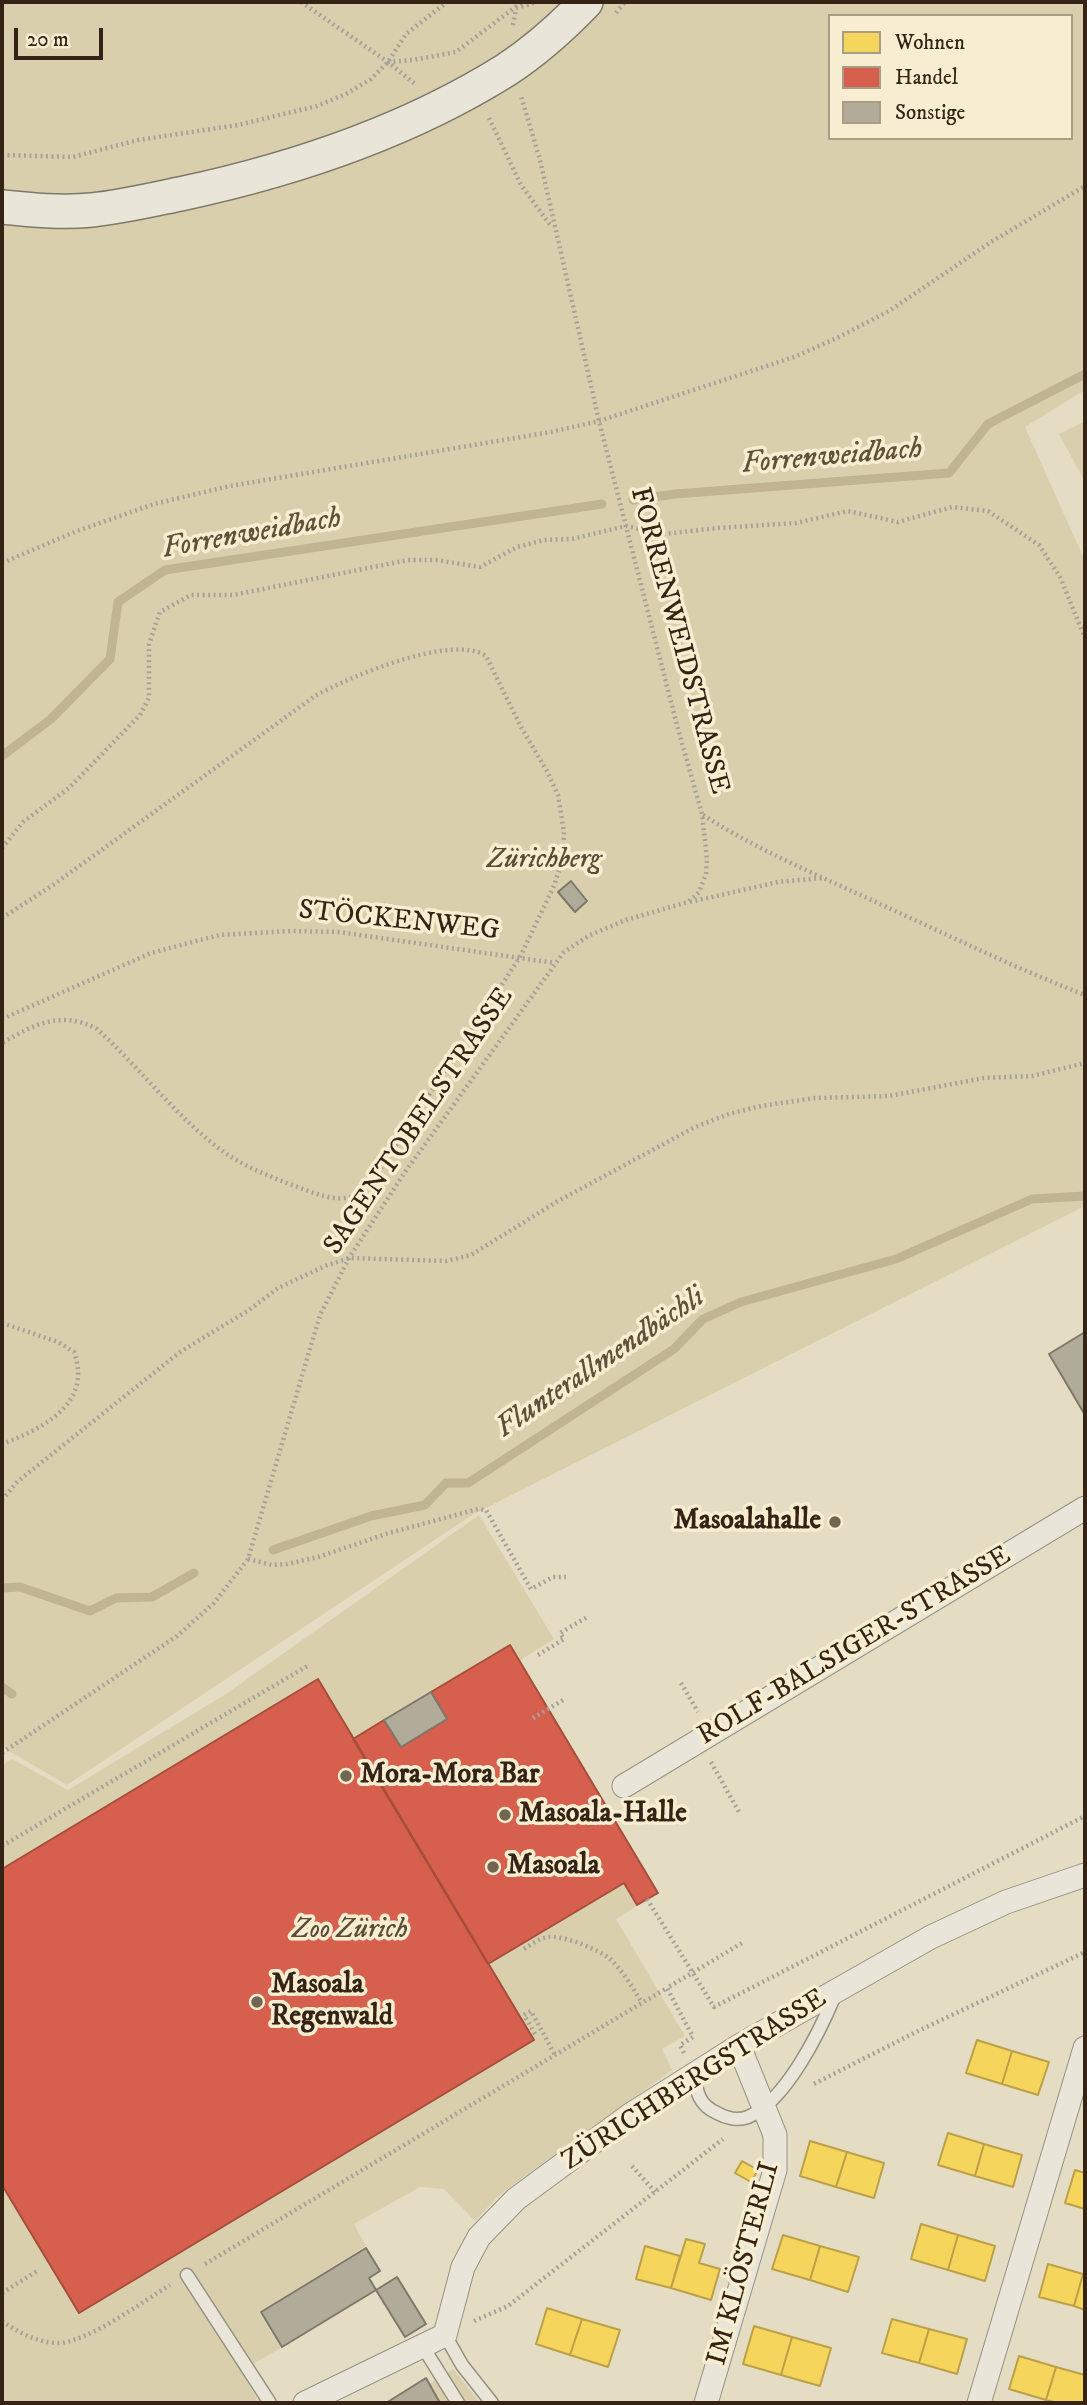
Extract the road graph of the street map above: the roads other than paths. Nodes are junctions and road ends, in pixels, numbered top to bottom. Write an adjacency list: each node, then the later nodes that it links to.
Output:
1 (586, 2): 2 (main road)
2 (2, 206)
3 (1085, 1508): 4 (street, ROLF-BALSIGER-STRASSE)
4 (624, 1786)
5 (1085, 1875): 6 (street, ZÜRICHBERGSTRASSE)
6 (837, 1990): 7 (street, ZÜRICHBERGSTRASSE); 10 (lane)
7 (739, 2046): 9 (street, ZÜRICHBERGSTRASSE); 10 (street, IM KLÖSTERLI)
8 (1085, 2048): 19 (street)
9 (695, 2074): 10 (lane); 12 (street, ZÜRICHBERGSTRASSE)
10 (765, 2106): 18 (street, IM KLÖSTERLI)
11 (187, 2275): 14 (lane)
12 (445, 2335): 13 (street); 17 (lane)
13 (423, 2347): 15 (street); 16 (lane)
14 (270, 2403)
15 (305, 2403)
16 (457, 2403)
17 (492, 2403)
18 (706, 2403)
19 (979, 2403)

